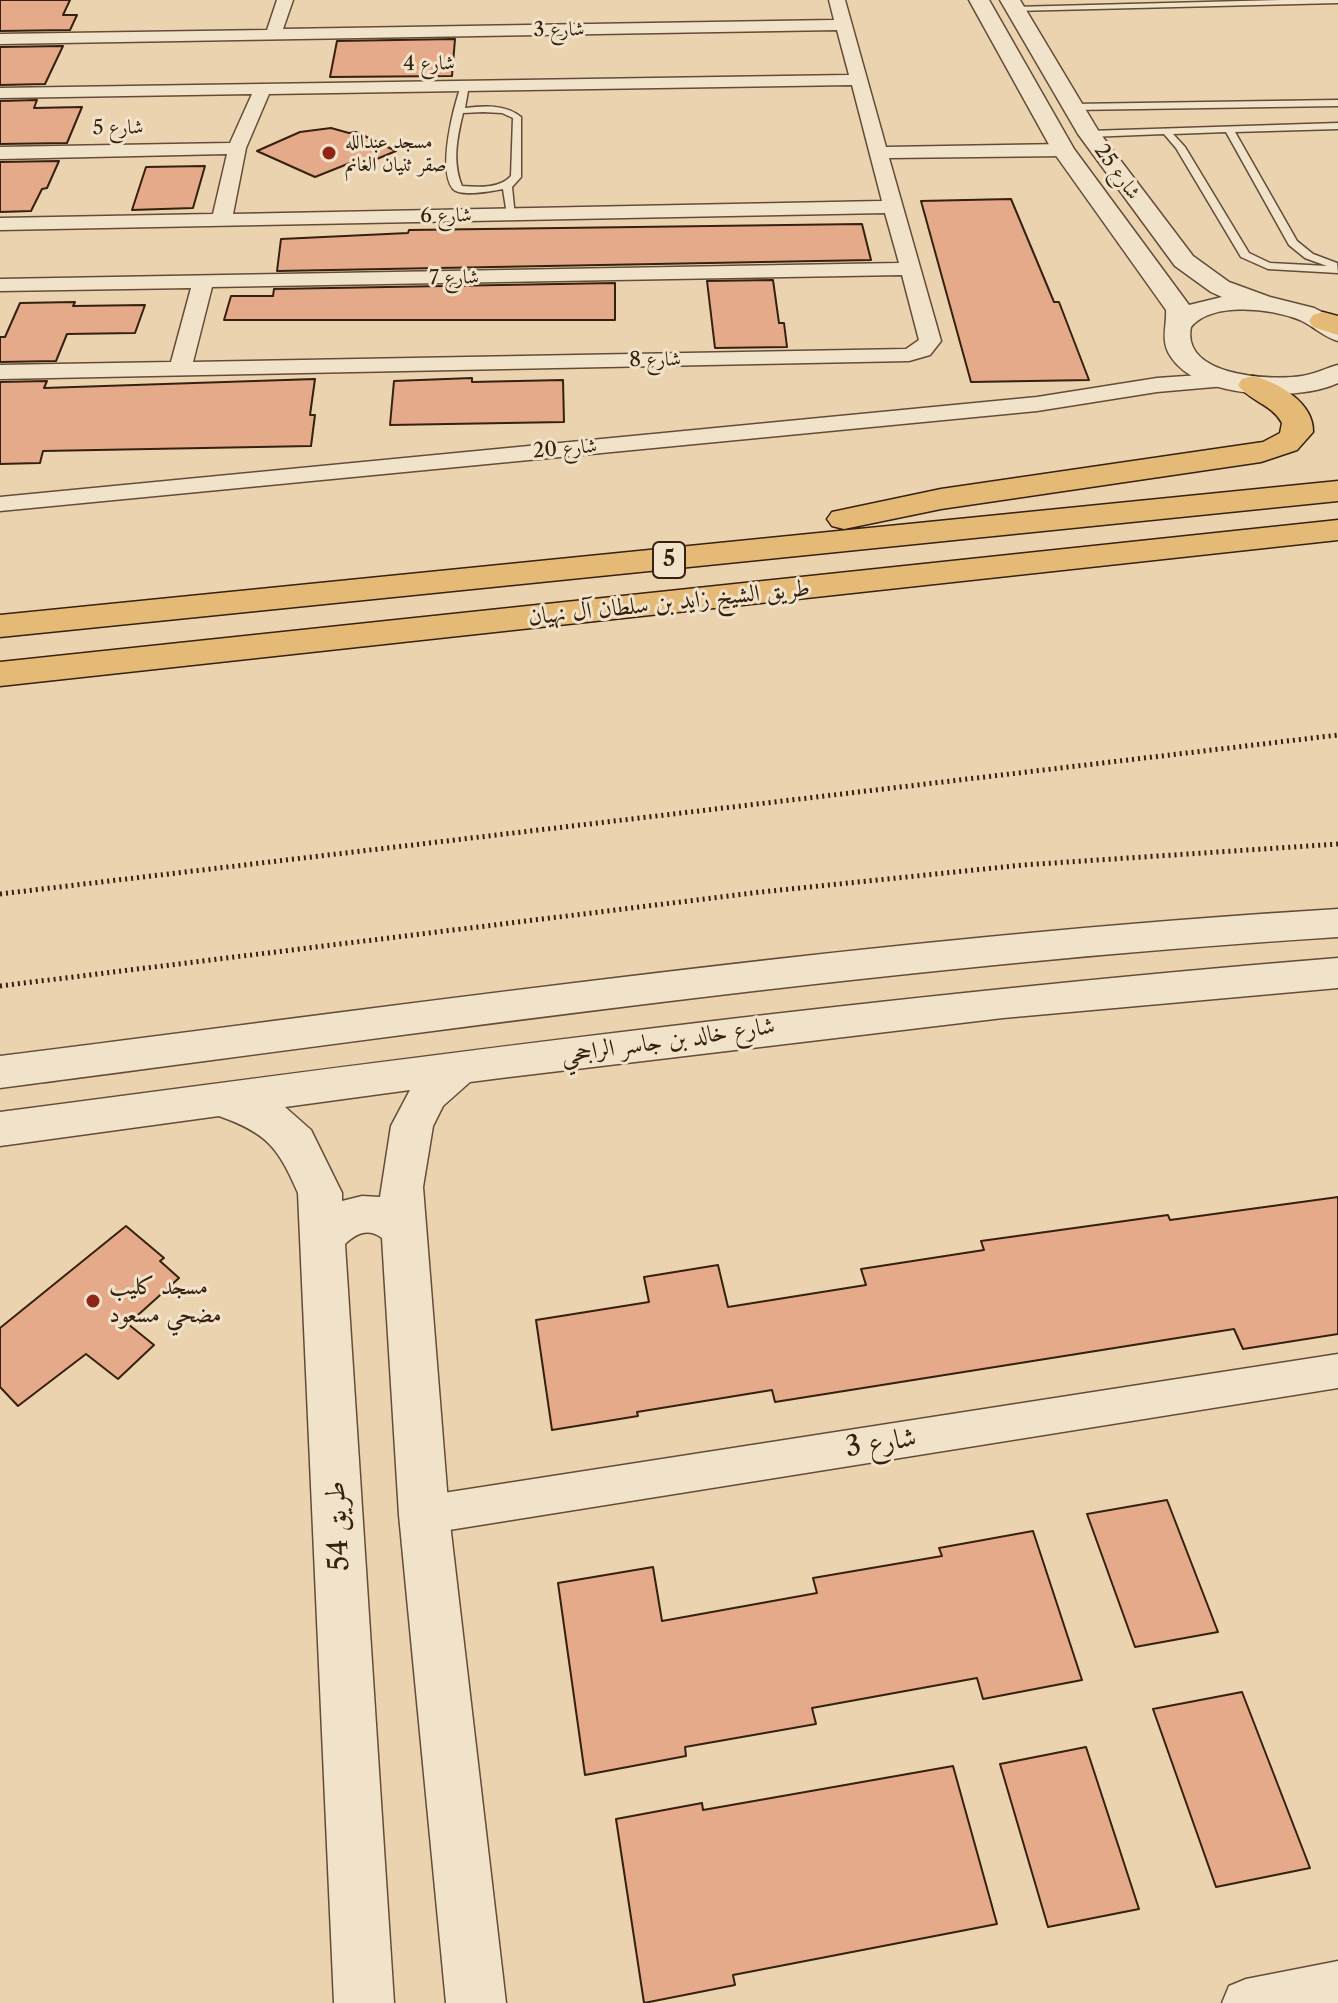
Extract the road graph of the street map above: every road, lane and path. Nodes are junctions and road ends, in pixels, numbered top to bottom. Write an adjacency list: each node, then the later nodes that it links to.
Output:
1 (285, 0): 9 (street)
2 (837, 0): 8 (street, شارع 8)
3 (979, 0): 24 (street, شارع 25)
4 (1053, 0): 7 (lane)
5 (1338, 1): 7 (lane)
6 (1012, 4): 7 (lane); 16 (street, شارع 25)
7 (1062, 7)
8 (843, 25): 9 (street, شارع 3); 11 (street, شارع 8)
9 (274, 33): 10 (street, شارع 3)
10 (0, 39)
11 (859, 80): 12 (street, شارع 4); 25 (street, شارع 8)
12 (465, 85): 13 (street, شارع 4); 18 (lane)
13 (263, 89): 14 (street, شارع 4); 26 (street)
14 (0, 93)
15 (1338, 103): 17 (lane)
16 (1073, 107): 17 (lane); 19 (street, شارع 25)
17 (1106, 107): 19 (lane)
18 (461, 111): 28 (lane); 28 (lane)
19 (1096, 124): 23 (lane); 23 (lane); 37 (street, شارع 25)
20 (1338, 126): 21 (lane)
21 (1228, 128): 22 (lane); 33 (lane)
22 (1165, 130): 23 (lane); 33 (lane)
23 (1117, 131)
24 (1058, 143): 25 (street); 39 (street, شارع 25)
25 (878, 145): 29 (street, شارع 8)
26 (237, 148): 27 (street, شارع 5); 31 (street)
27 (0, 153)
28 (507, 186): 30 (lane)
29 (893, 207): 30 (street, شارع 6); 34 (street, شارع 8)
30 (512, 215): 31 (street, شارع 6)
31 (222, 219): 32 (street, شارع 6)
32 (0, 224)
33 (1338, 268)
34 (908, 269): 35 (street, شارع 7); 40 (street, شارع 8)
35 (203, 282): 36 (street, شارع 7); 40 (street)
36 (0, 285)
37 (1264, 304): 38 (street); 39 (street)
38 (1333, 327)
39 (1179, 334): 43 (street); 44 (street, شارع 20)
40 (180, 368): 41 (street, شارع 8)
41 (0, 372)
42 (1338, 373): 43 (street)
43 (1241, 382): 44 (street, شارع 20); 51 (highway)
44 (1129, 389): 47 (street, شارع 20)
45 (1338, 473): 48 (highway)
46 (1338, 491): 48 (highway, طريق الشيخ زايد بن سلطان آل نهيان / 5)
47 (0, 504)
48 (1106, 516): 51 (highway, طريق الشيخ زايد بن سلطان آل نهيان / 5)
49 (1338, 530): 52 (highway, طريق الشيخ زايد بن سلطان آل نهيان / 5)
50 (1338, 546): 52 (highway)
51 (739, 553): 53 (highway, طريق الشيخ زايد بن سلطان آل نهيان / 5)
52 (1129, 554): 54 (highway, طريق الشيخ زايد بن سلطان آل نهيان / 5)
53 (0, 626)
54 (0, 674)
55 (1338, 735): 57 (path)
56 (1338, 844): 61 (path)
57 (0, 894)
58 (1144, 935): 59 (street); 62 (street); 64 (street)
59 (1337, 935)
60 (1338, 973): 62 (street, شارع خالد بن جاسر الراجحي)
61 (0, 986)
62 (1130, 988): 63 (street, شارع خالد بن جاسر الراجحي)
63 (457, 1069): 65 (street, شارع خالد بن جاسر الراجحي); 67 (street)
64 (0, 1072)
65 (222, 1099): 66 (street, شارع خالد بن جاسر الراجحي); 68 (street, طريق 54)
66 (0, 1129)
67 (404, 1230): 68 (street); 70 (street)
68 (323, 1237): 72 (street, طريق 54)
69 (1338, 1371): 70 (street, شارع 3)
70 (424, 1515): 73 (street)
71 (1338, 1985): 74 (street)
72 (364, 2003)
73 (476, 2003)
74 (1246, 2003)

